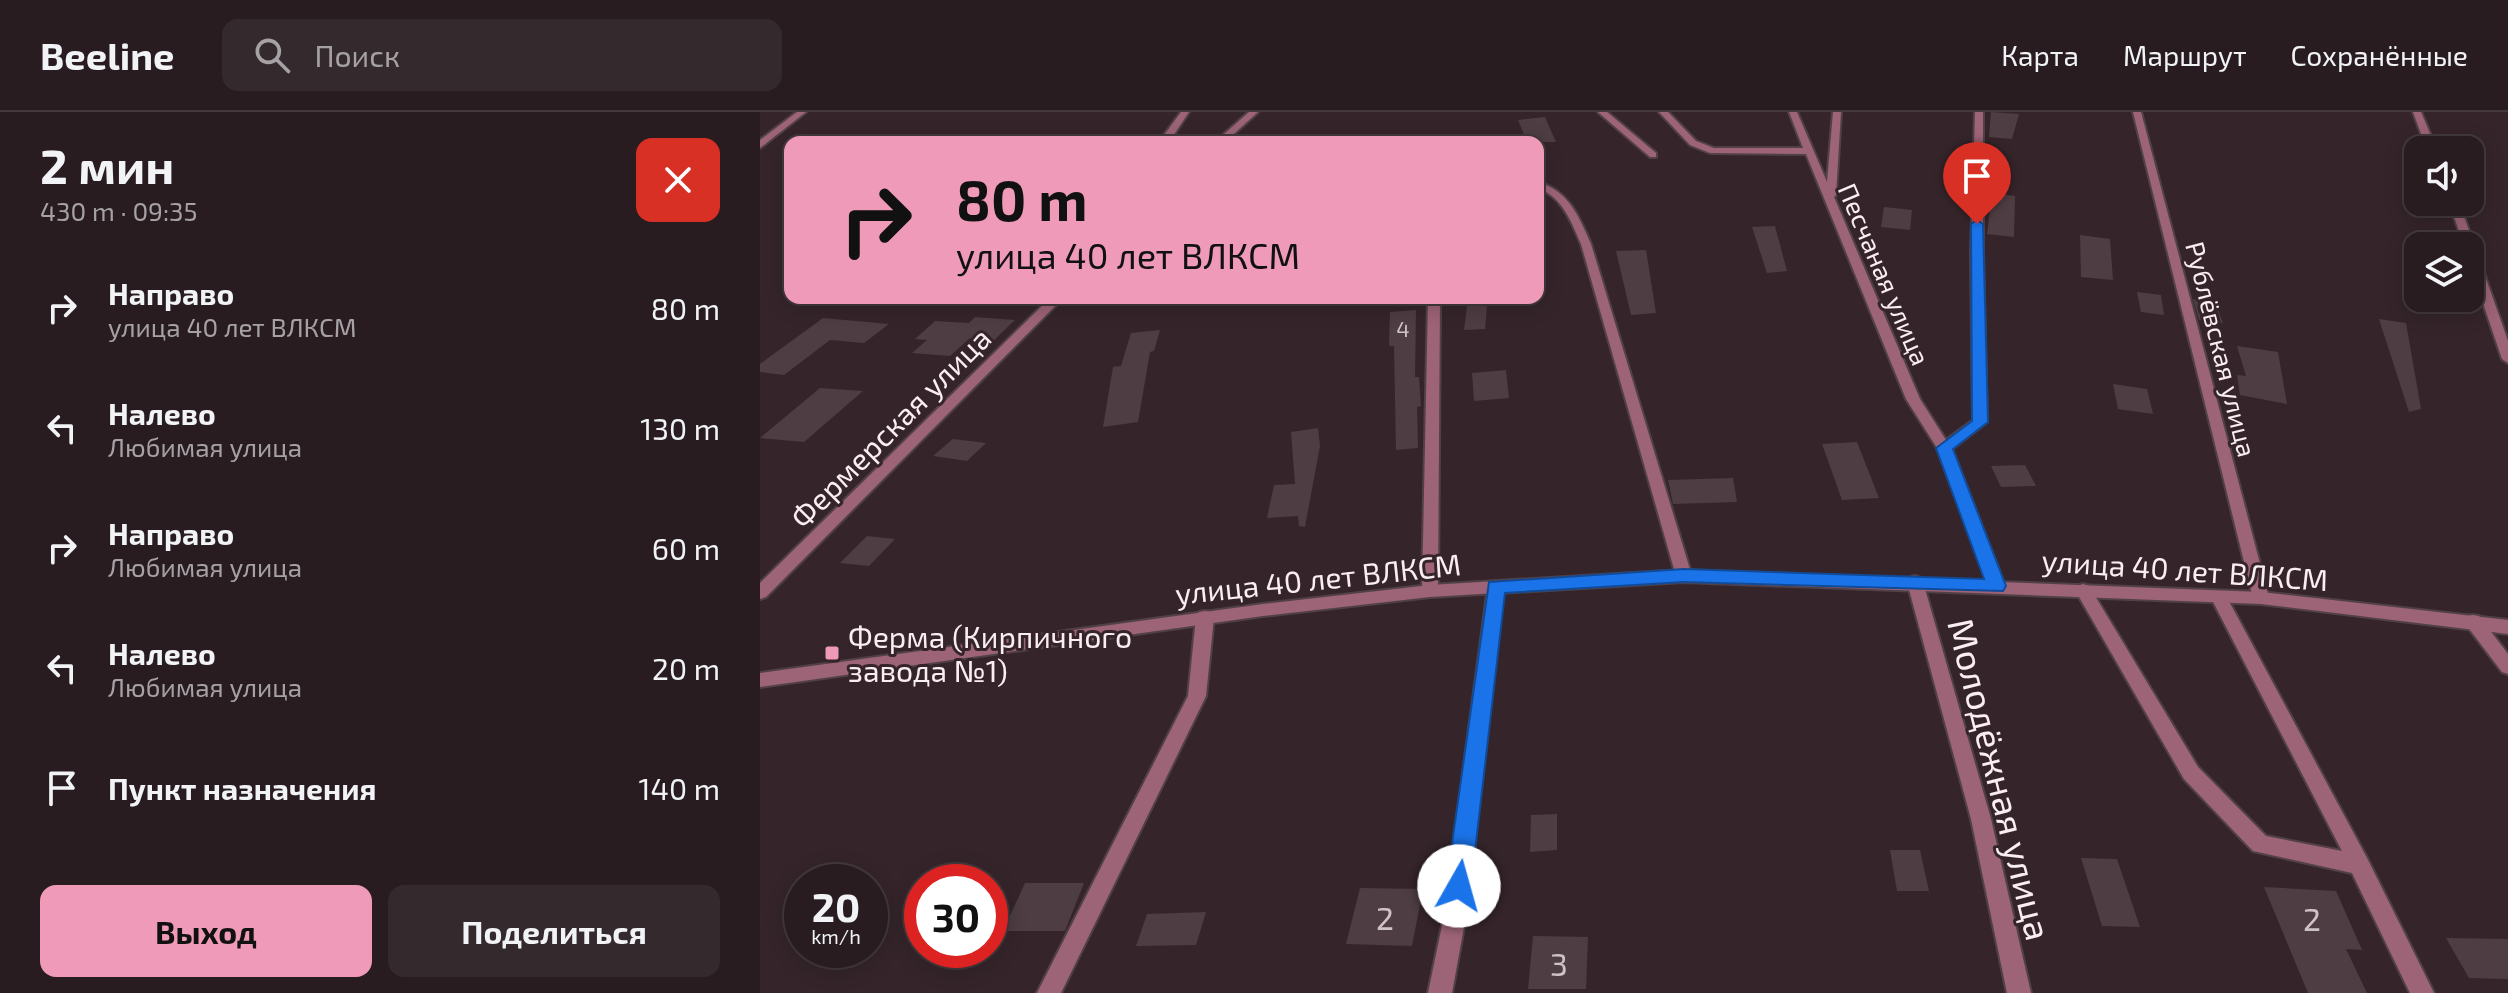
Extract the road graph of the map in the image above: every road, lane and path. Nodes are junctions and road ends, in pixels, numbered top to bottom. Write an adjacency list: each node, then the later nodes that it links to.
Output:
1 (802, 112): 14 (street)
2 (1185, 112): 11 (street)
3 (1254, 112): 12 (street)
4 (1602, 112): 16 (street)
5 (1663, 112): 15 (street)
6 (1793, 112): 15 (street, Песчаная улица)
7 (1837, 112): 20 (street)
8 (1979, 112): 25 (street)
9 (2137, 112): 34 (street, Рублёвская улица)
10 (2417, 112): 13 (street)
11 (1168, 136)
12 (1227, 136)
13 (2426, 136)
14 (760, 145)
15 (1810, 151): 20 (street, Песчаная улица)
16 (1653, 155)
17 (1544, 187): 18 (street)
18 (1557, 192): 19 (street); 26 (street)
19 (1544, 195)
20 (1831, 201): 25 (street, Песчаная улица)
21 (2484, 288): 24 (street)
22 (1051, 304): 32 (street, Фермерская улица)
23 (1434, 304): 31 (street)
24 (2508, 359)
25 (1944, 448): 28 (street, Песчаная улица)
26 (1684, 576): 27 (street, улица 40 лет ВЛКСМ); 29 (street, улица 40 лет ВЛКСМ)
27 (1915, 582): 28 (street, улица 40 лет ВЛКСМ); 43 (street, Молодёжная улица)
28 (1997, 586): 30 (street, улица 40 лет ВЛКСМ)
29 (1496, 587): 31 (street, улица 40 лет ВЛКСМ); 42 (street)
30 (2083, 590): 33 (street, улица 40 лет ВЛКСМ); 40 (street)
31 (1430, 591): 35 (street, улица 40 лет ВЛКСМ)
32 (760, 593)
33 (2218, 596): 34 (street, улица 40 лет ВЛКСМ); 40 (street)
34 (2261, 598): 36 (street, улица 40 лет ВЛКСМ)
35 (1205, 617): 39 (street, улица 40 лет ВЛКСМ); 41 (street)
36 (2473, 621): 37 (street, улица 40 лет ВЛКСМ); 38 (street)
37 (2508, 627)
38 (2508, 667)
39 (760, 680)
40 (2360, 865): 44 (street)
41 (1049, 993)
42 (1440, 993)
43 (2019, 993)
44 (2422, 993)

